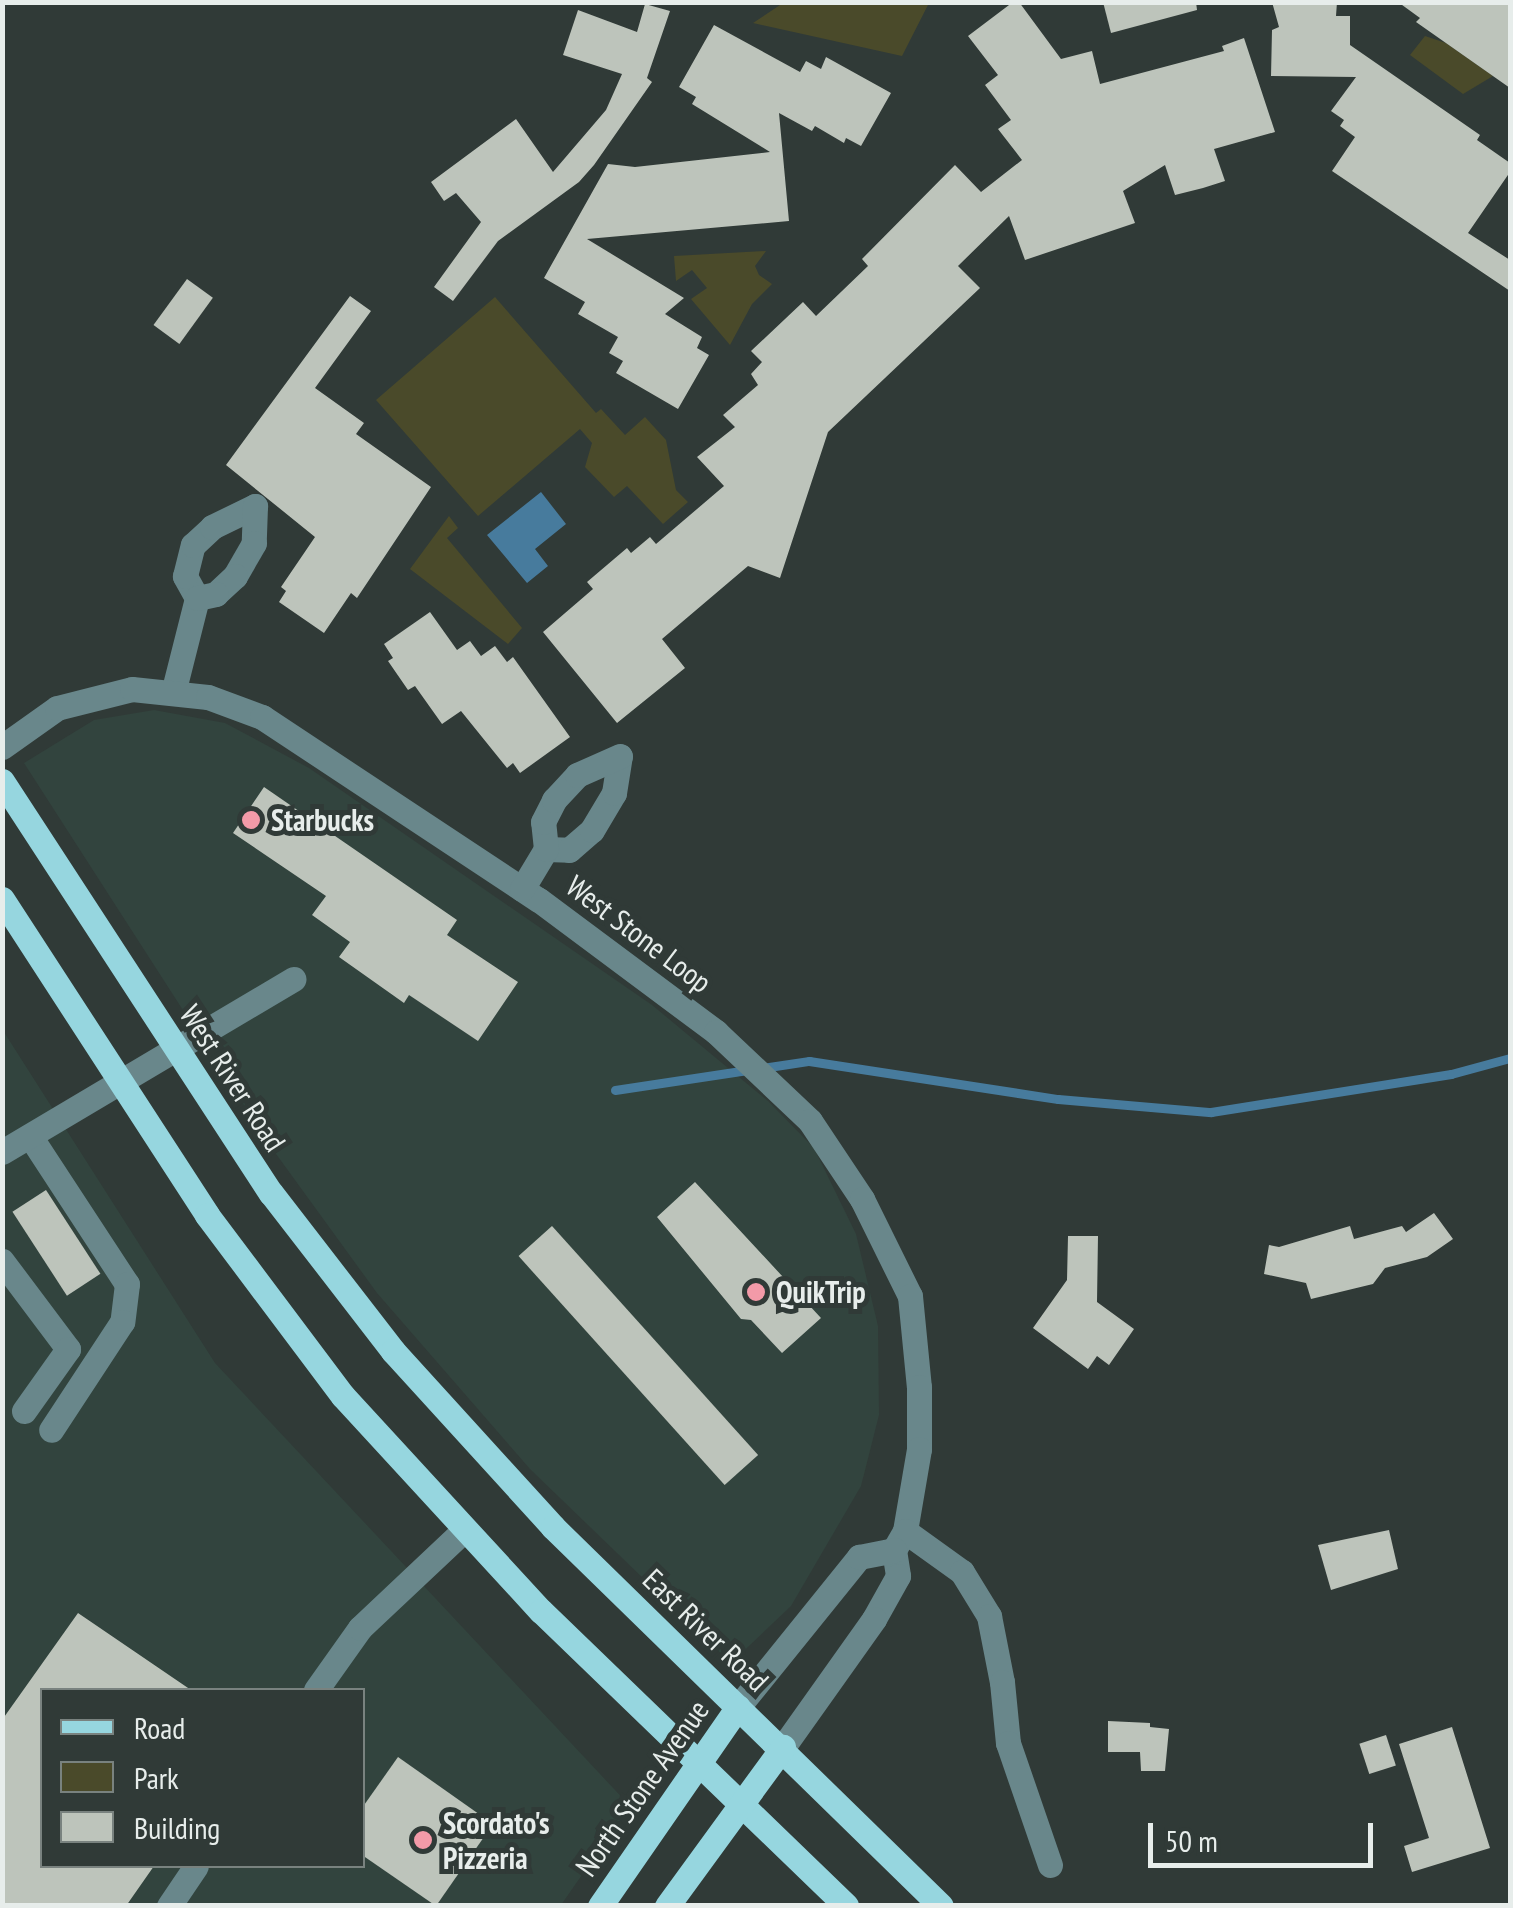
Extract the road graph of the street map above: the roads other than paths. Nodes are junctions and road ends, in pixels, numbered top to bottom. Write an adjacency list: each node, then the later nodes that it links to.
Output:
1 (197, 598): 2 (street)
2 (173, 693): 3 (street, West Stone Loop); 6 (street, West Stone Loop)
3 (2, 747)
4 (2, 780): 9 (main road, West River Road)
5 (546, 848): 6 (street)
6 (522, 889): 18 (street, West Stone Loop)
7 (2, 899): 10 (main road)
8 (294, 979): 9 (street)
9 (176, 1051): 10 (street); 14 (main road, West River Road)
10 (120, 1085): 11 (street); 17 (main road)
11 (30, 1136): 12 (street); 16 (street)
12 (2, 1152)
13 (2, 1260): 15 (street)
14 (431, 1396): 20 (main road, East River Road)
15 (24, 1411)
16 (51, 1430)
17 (463, 1531): 19 (street); 22 (main road)
18 (900, 1540): 20 (street); 21 (street, West Stone Loop); 24 (street)
19 (317, 1688)
20 (738, 1707): 21 (main road, East River Road); 22 (main road, North Stone Avenue)
21 (782, 1748): 23 (main road); 30 (main road, East River Road)
22 (700, 1764): 23 (main road); 27 (main road, North Stone Avenue)
23 (740, 1803): 28 (main road); 29 (main road)
24 (1050, 1865)
25 (195, 1868): 26 (street)
26 (169, 1906)
27 (600, 1906)
28 (667, 1906)
29 (846, 1906)
30 (941, 1906)

